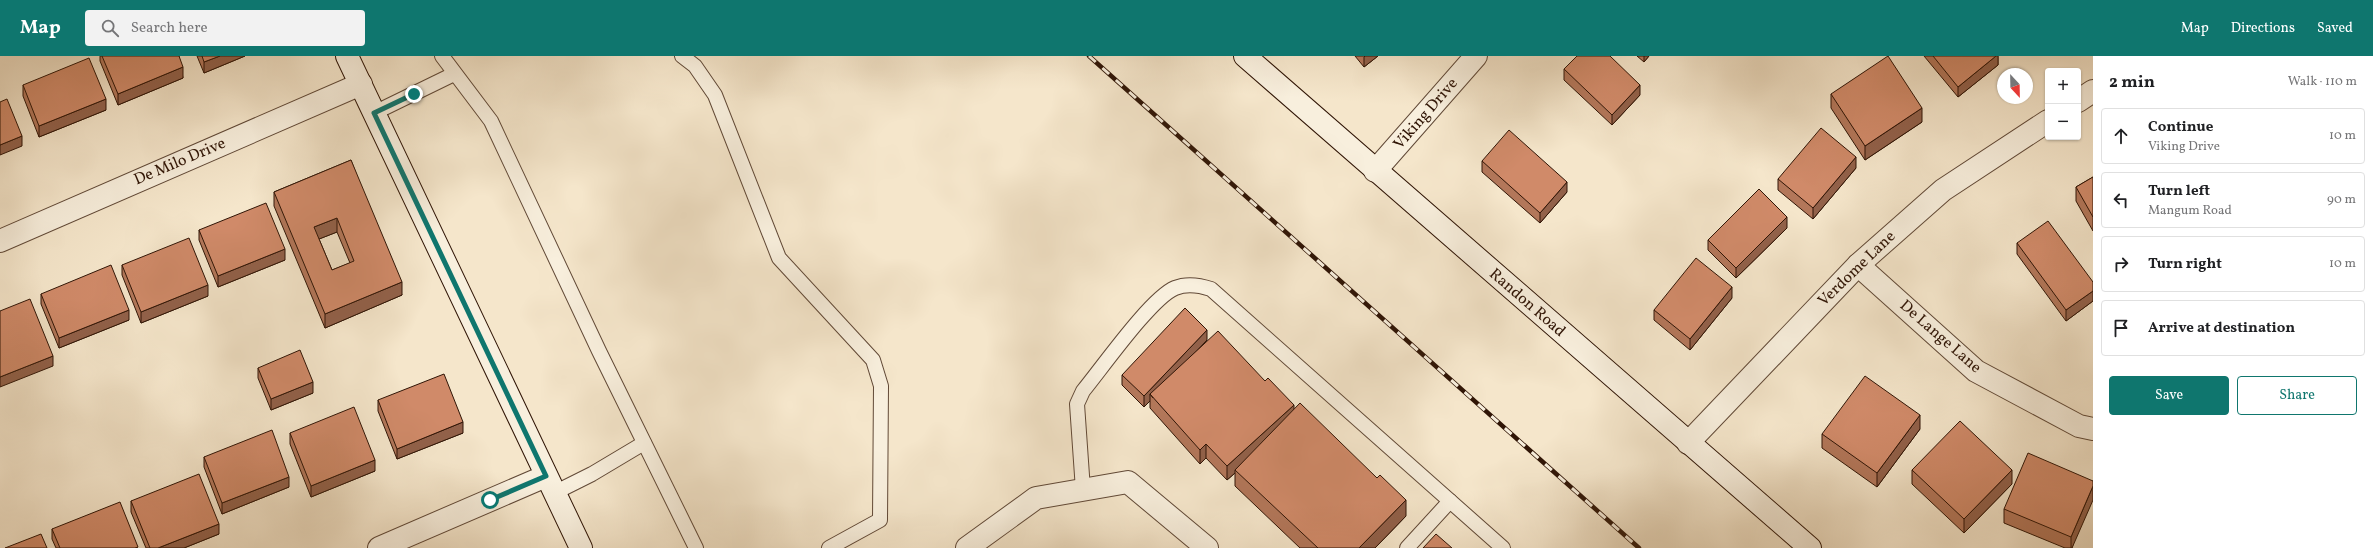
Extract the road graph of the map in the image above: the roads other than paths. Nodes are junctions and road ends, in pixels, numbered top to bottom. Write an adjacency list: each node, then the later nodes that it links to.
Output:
1 (347, 56): 7 (street)
2 (442, 56): 6 (lane)
3 (682, 56): 24 (lane)
4 (1245, 56): 12 (street, Randon Road)
5 (1476, 56): 12 (street, Viking Drive)
6 (454, 74): 10 (lane); 17 (lane)
7 (361, 84): 10 (street); 13 (street, De Milo Drive)
8 (2093, 91): 9 (street)
9 (2081, 99)
10 (374, 113): 18 (street)
11 (2045, 123): 14 (street, Verdome Lane)
12 (1375, 171): 16 (street, Randon Road)
13 (0, 241)
14 (1858, 265): 15 (street, De Lange Lane); 16 (street, Verdome Lane)
15 (2093, 429)
16 (1688, 443): 29 (street, Randon Road)
17 (644, 444): 18 (lane); 23 (lane)
18 (550, 485): 21 (street); 22 (street)
19 (1083, 490): 20 (lane); 25 (street); 26 (street)
20 (1450, 501): 27 (lane); 28 (lane)
21 (379, 548)
22 (581, 548)
23 (696, 548)
24 (829, 548)
25 (967, 548)
26 (1207, 548)
27 (1407, 548)
28 (1503, 548)
29 (1810, 548)

